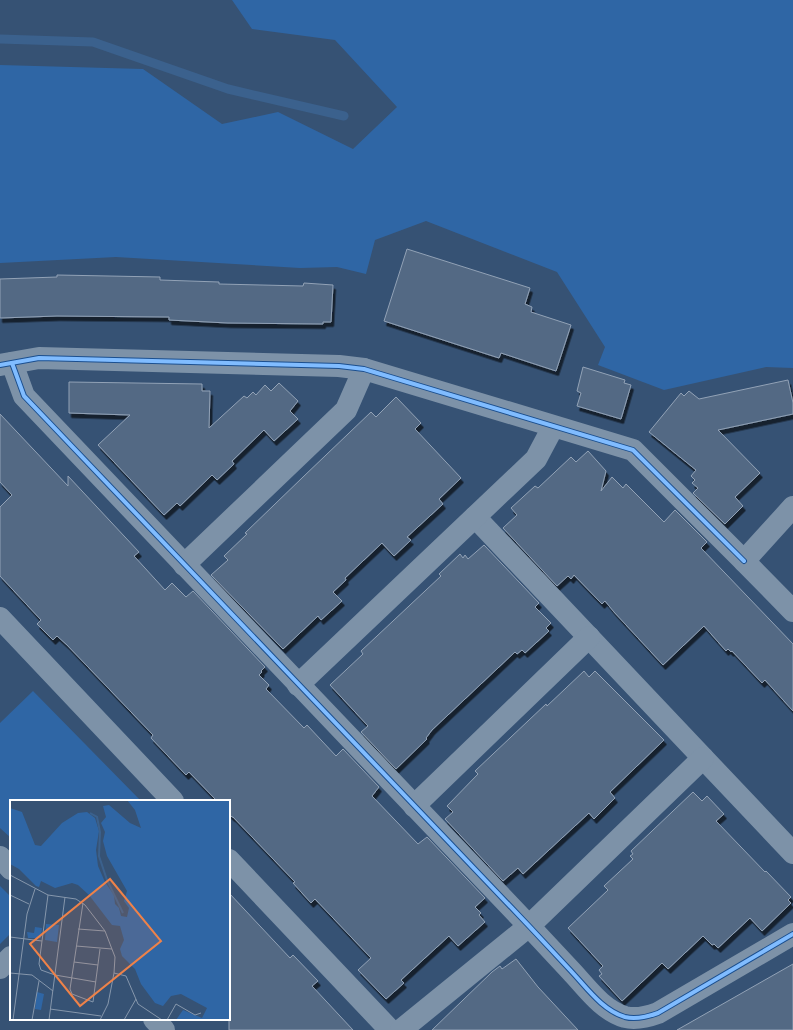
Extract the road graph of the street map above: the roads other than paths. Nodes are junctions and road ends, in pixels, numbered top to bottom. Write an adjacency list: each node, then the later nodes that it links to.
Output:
1 (6, 364): 2 (street); 7 (street)
2 (364, 369): 3 (street); 7 (street)
3 (553, 427): 5 (street); 6 (street)
4 (793, 507): 6 (street)
5 (475, 517): 10 (street); 11 (street)
6 (744, 561): 8 (street)
7 (184, 565): 11 (street)
8 (793, 611)
9 (0, 618): 13 (street)
10 (589, 637): 12 (street); 14 (street)
11 (298, 685): 14 (street)
12 (703, 758): 15 (street); 19 (street)
13 (172, 800)
14 (414, 806): 19 (street)
15 (793, 853)
16 (0, 858): 18 (street)
17 (230, 861): 25 (street)
18 (10, 868)
19 (529, 926): 20 (street); 26 (street)
20 (793, 934)
21 (10, 958): 22 (street)
22 (0, 968)
23 (155, 1020): 24 (street)
24 (164, 1030)
25 (390, 1030)
26 (401, 1030)

